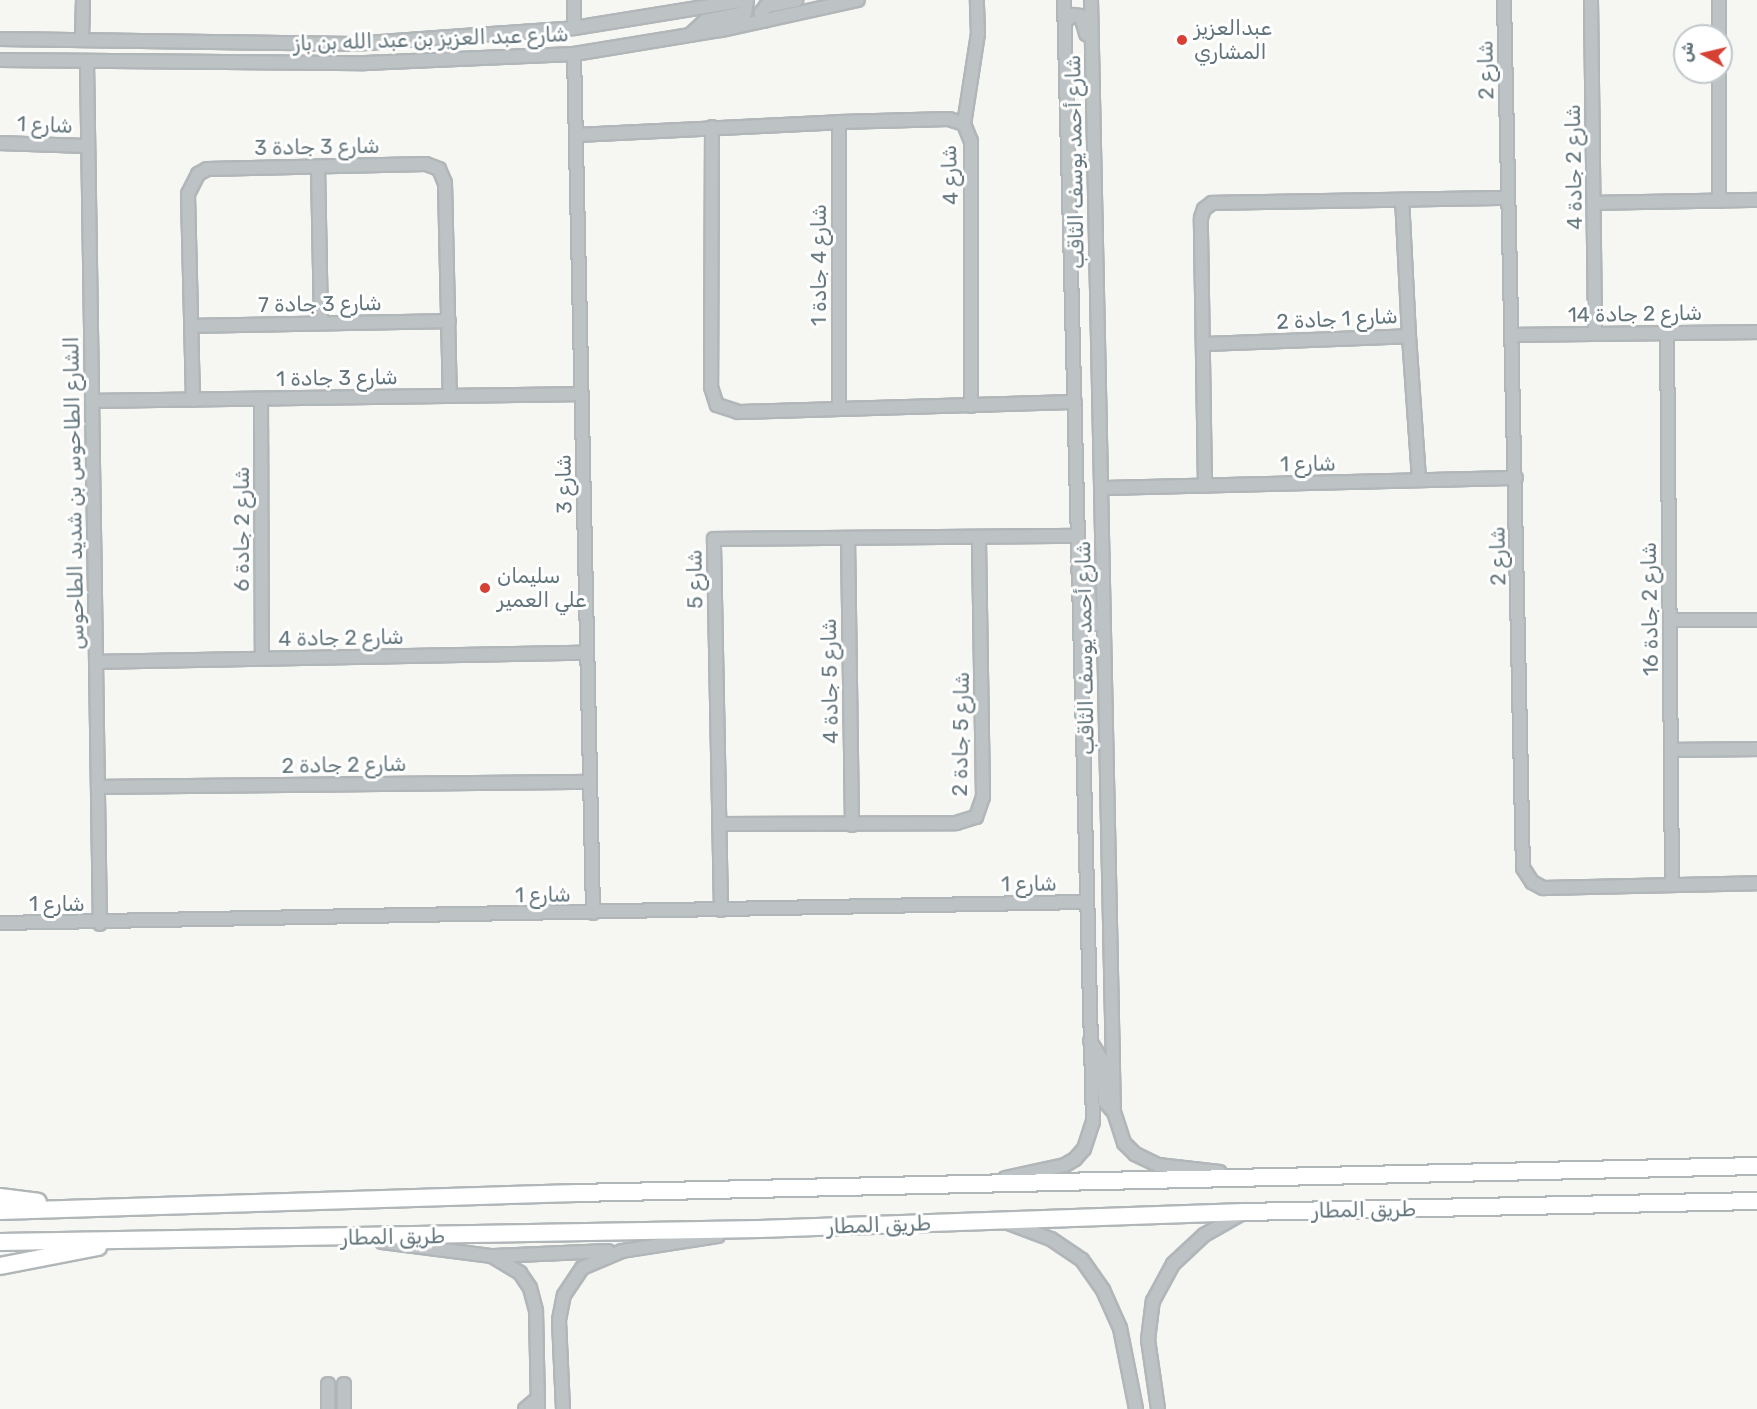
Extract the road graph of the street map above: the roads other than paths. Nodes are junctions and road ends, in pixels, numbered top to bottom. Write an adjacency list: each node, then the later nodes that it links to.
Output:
1 (82, 0): 18 (street)
2 (574, 0): 15 (street)
3 (747, 0): 15 (street, شارع عبد العزيز بن عبد الله بن باز); 16 (street)
4 (796, 0): 13 (street)
5 (858, 0): 13 (street, شارع عبد العزيز بن عبد الله بن باز)
6 (977, 0): 29 (street)
7 (1064, 0): 12 (street, شارع أحمد يوسف الثاقب)
8 (1091, 0): 26 (street, شارع أحمد يوسف الثاقب)
9 (1504, 0): 35 (street, شارع 2)
10 (1591, 0): 39 (street, شارع 2 جادة 4)
11 (1719, 0): 14 (street)
12 (1067, 20): 26 (street); 54 (street, شارع أحمد يوسف الثاقب)
13 (764, 21): 16 (street, شارع عبد العزيز بن عبد الله بن باز)
14 (1719, 24)
15 (574, 28): 19 (street, شارع عبد العزيز بن عبد الله بن باز)
16 (689, 36): 21 (street, شارع عبد العزيز بن عبد الله بن باز)
17 (0, 39): 18 (street, شارع عبد العزيز بن عبد الله بن باز)
18 (82, 40): 20 (street, شارع عبد العزيز بن عبد الله بن باز)
19 (435, 40): 20 (street, شارع عبد العزيز بن عبد الله بن باز); 24 (street)
20 (353, 44): 25 (street)
21 (574, 54): 24 (street, شارع عبد العزيز بن عبد الله بن باز); 31 (street, شارع 3)
22 (0, 60): 23 (street, شارع عبد العزيز بن عبد الله بن باز)
23 (87, 62): 25 (street, شارع عبد العزيز بن عبد الله بن باز); 33 (street, الشارع الطاحوس بن شديد الطاحوس)
24 (365, 63): 25 (street, شارع عبد العزيز بن عبد الله بن باز)
25 (295, 64)
26 (1092, 70): 60 (street, شارع أحمد يوسف الثاقب)
27 (1719, 84): 38 (street)
28 (839, 122): 29 (street, شارع 4); 30 (street, شارع 4); 56 (street, شارع 4 جادة 1)
29 (964, 124): 55 (street, شارع 4)
30 (712, 127): 31 (street, شارع 4); 56 (street)
31 (577, 135): 49 (street, شارع 3)
32 (0, 143): 33 (street, شارع 1)
33 (88, 146): 53 (street, الشارع الطاحوس بن شديد الطاحوس)
34 (318, 167): 40 (street, شارع 3 جادة 3); 41 (street); 42 (street, شارع 3 جادة 3)
35 (1507, 198): 36 (street); 46 (street, شارع 2)
36 (1401, 200): 47 (street, شارع 1 جادة 2); 48 (street)
37 (1757, 200): 38 (street)
38 (1719, 201): 39 (street)
39 (1595, 203): 45 (street, شارع 2 جادة 4)
40 (448, 321): 41 (street, شارع 3 جادة 7); 50 (street, شارع 3 جادة 3)
41 (321, 323): 42 (street, شارع 3 جادة 7)
42 (193, 326): 52 (street, شارع 3 جادة 3)
43 (1757, 332): 44 (street, شارع 2 جادة 14)
44 (1667, 333): 45 (street, شارع 2 جادة 14); 65 (street, شارع 2 جادة 16)
45 (1595, 334): 46 (street, شارع 2 جادة 14)
46 (1513, 335): 57 (street, شارع 2)
47 (1409, 336): 48 (street, شارع 1 جادة 2); 58 (street)
48 (1205, 344): 59 (street)
49 (582, 394): 50 (street, شارع 3 جادة 1); 68 (street, شارع 3)
50 (450, 396): 51 (street, شارع 3 جادة 1)
51 (261, 399): 52 (street, شارع 3 جادة 1); 69 (street, شارع 2 جادة 6)
52 (193, 400): 53 (street, شارع 3 جادة 1)
53 (92, 401): 70 (street, الشارع الطاحوس بن شديد الطاحوس)
54 (1075, 402): 55 (street); 61 (street, شارع أحمد يوسف الثاقب)
55 (971, 406): 56 (street)
56 (839, 408)
57 (1516, 478): 58 (street, شارع 1); 78 (street, شارع 2)
58 (1419, 480): 59 (street, شارع 1)
59 (1205, 486): 60 (street, شارع 1)
60 (1101, 488): 67 (street, شارع أحمد يوسف الثاقب)
61 (1077, 536): 62 (street, شارع 5); 64 (street, شارع أحمد يوسف الثاقب)
62 (980, 537): 63 (street, شارع 5); 76 (street, شارع 5 جادة 2)
63 (848, 538): 75 (street, شارع 5); 76 (street, شارع 5 جادة 4)
64 (1078, 570): 67 (street); 79 (street, شارع أحمد يوسف الثاقب)
65 (1670, 620): 66 (street); 72 (street, شارع 2 جادة 16)
66 (1757, 620)
67 (1104, 624): 85 (street, شارع أحمد يوسف الثاقب)
68 (587, 653): 69 (street, شارع 2 جادة 4); 73 (street, شارع 3)
69 (262, 659): 70 (street, شارع 2 جادة 4)
70 (96, 662): 74 (street, الشارع الطاحوس بن شديد الطاحوس)
71 (1757, 749): 72 (street)
72 (1671, 750): 78 (street, شارع 2 جادة 16)
73 (590, 782): 74 (street, شارع 2 جادة 2); 81 (street, شارع 3)
74 (98, 788): 83 (street, الشارع الطاحوس بن شديد الطاحوس)
75 (720, 824): 76 (street, شارع 5 جادة 2); 80 (street, شارع 5)
76 (852, 825)
77 (1757, 883): 78 (street, شارع 2)
78 (1672, 885)
79 (1087, 902): 80 (street, شارع 1); 84 (street, شارع أحمد يوسف الثاقب)
80 (721, 910): 81 (street, شارع 1)
81 (593, 913): 83 (street, شارع 1)
82 (0, 923): 83 (street, شارع 1)
83 (100, 924)
84 (1090, 1041): 85 (street); 88 (street, شارع أحمد يوسف الثاقب)
85 (1114, 1112): 87 (street, شارع أحمد يوسف الثاقب)
86 (1757, 1166): 87 (highway, طريق المطار)
87 (1266, 1178): 88 (highway, طريق المطار)
88 (966, 1185): 91 (highway, طريق المطار)
89 (0, 1197): 91 (highway)
90 (1757, 1201): 93 (highway, طريق المطار)
91 (89, 1208): 92 (highway, طريق المطار)
92 (0, 1211)
93 (1244, 1212): 94 (highway, طريق المطار); 111 (street)
94 (1004, 1221): 95 (highway, طريق المطار); 110 (street)
95 (760, 1229): 96 (highway, طريق المطار); 99 (street)
96 (348, 1238): 97 (highway, طريق المطار); 100 (street)
97 (140, 1240): 98 (highway, طريق المطار); 101 (highway)
98 (0, 1242)
99 (622, 1251): 100 (street); 109 (street)
100 (492, 1256): 102 (street)
101 (0, 1266)
102 (539, 1364): 105 (street); 109 (street)
103 (328, 1384): 106 (street)
104 (344, 1384): 107 (street)
105 (538, 1403): 108 (street)
106 (328, 1409)
107 (344, 1409)
108 (525, 1409)
109 (562, 1409)
110 (1136, 1409)
111 (1158, 1409)

